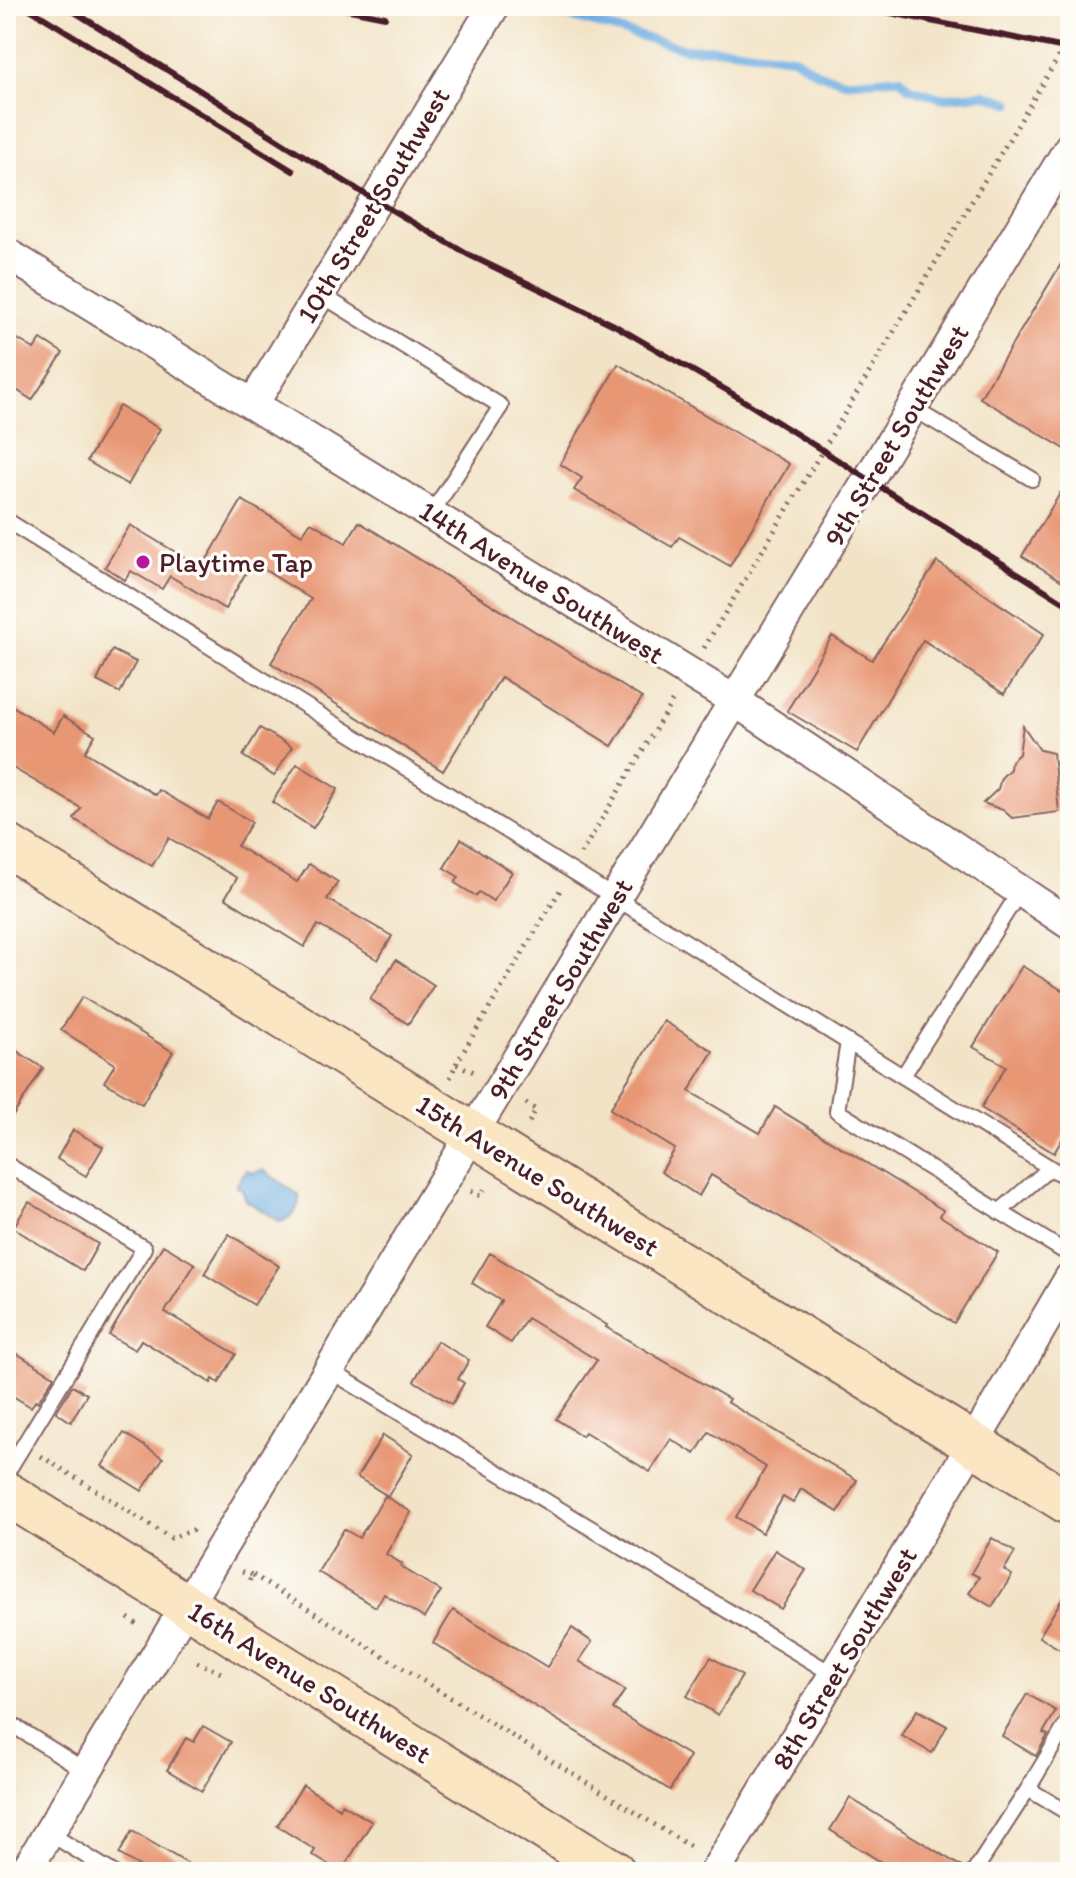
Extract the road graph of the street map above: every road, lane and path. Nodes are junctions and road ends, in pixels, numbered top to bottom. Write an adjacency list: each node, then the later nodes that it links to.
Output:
1 (494, 6): 5 (street, 10th Street Southwest)
2 (1070, 38): 11 (path)
3 (1070, 147): 7 (street, 9th Street Southwest)
4 (6, 253): 6 (street, 14th Avenue Southwest)
5 (320, 294): 6 (street, 10th Street Southwest); 9 (lane)
6 (253, 404): 9 (street, 14th Avenue Southwest)
7 (912, 408): 8 (lane); 12 (street, 9th Street Southwest)
8 (1032, 479)
9 (431, 514): 12 (street, 14th Avenue Southwest)
10 (6, 520): 15 (lane)
11 (702, 652)
12 (735, 701): 14 (street, 14th Avenue Southwest); 15 (street, 9th Street Southwest)
13 (6, 845): 23 (main road, 15th Avenue Southwest)
14 (1020, 891): 16 (street, 14th Avenue Southwest); 19 (lane)
15 (615, 898): 17 (lane); 23 (street, 9th Street Southwest)
16 (1070, 924)
17 (848, 1042): 19 (lane); 27 (lane)
18 (476, 1073): 20 (path)
19 (903, 1076): 25 (lane)
20 (450, 1079)
21 (525, 1102): 22 (path)
22 (528, 1124)
23 (472, 1134): 30 (street, 9th Street Southwest); 31 (main road, 15th Avenue Southwest)
24 (6, 1164): 32 (lane)
25 (1050, 1168): 26 (lane); 27 (lane)
26 (1070, 1180)
27 (999, 1212): 28 (lane)
28 (1070, 1255)
29 (1070, 1278): 31 (street, 8th Street Southwest)
30 (329, 1370): 42 (street, 9th Street Southwest); 43 (lane)
31 (973, 1444): 35 (main road, 15th Avenue Southwest); 43 (street, 8th Street Southwest)
32 (23, 1446): 33 (lane); 37 (path)
33 (6, 1474)
34 (6, 1493): 42 (main road, 16th Avenue Southwest)
35 (1070, 1504)
36 (205, 1516): 37 (path)
37 (179, 1535): 38 (path)
38 (186, 1540)
39 (240, 1571): 40 (path)
40 (253, 1575): 41 (path); 50 (path)
41 (246, 1585)
42 (187, 1605): 46 (street, 9th Street Southwest); 53 (main road, 16th Avenue Southwest)
43 (834, 1675): 50 (street, 8th Street Southwest)
44 (1070, 1718): 47 (lane)
45 (6, 1721): 46 (lane)
46 (86, 1771): 49 (street, 9th Street Southwest)
47 (1028, 1789): 48 (lane); 54 (lane)
48 (1070, 1814)
49 (49, 1833): 51 (street, 9th Street Southwest); 52 (lane)
50 (717, 1868)
51 (25, 1872)
52 (112, 1872)
53 (614, 1872)
54 (974, 1872)

